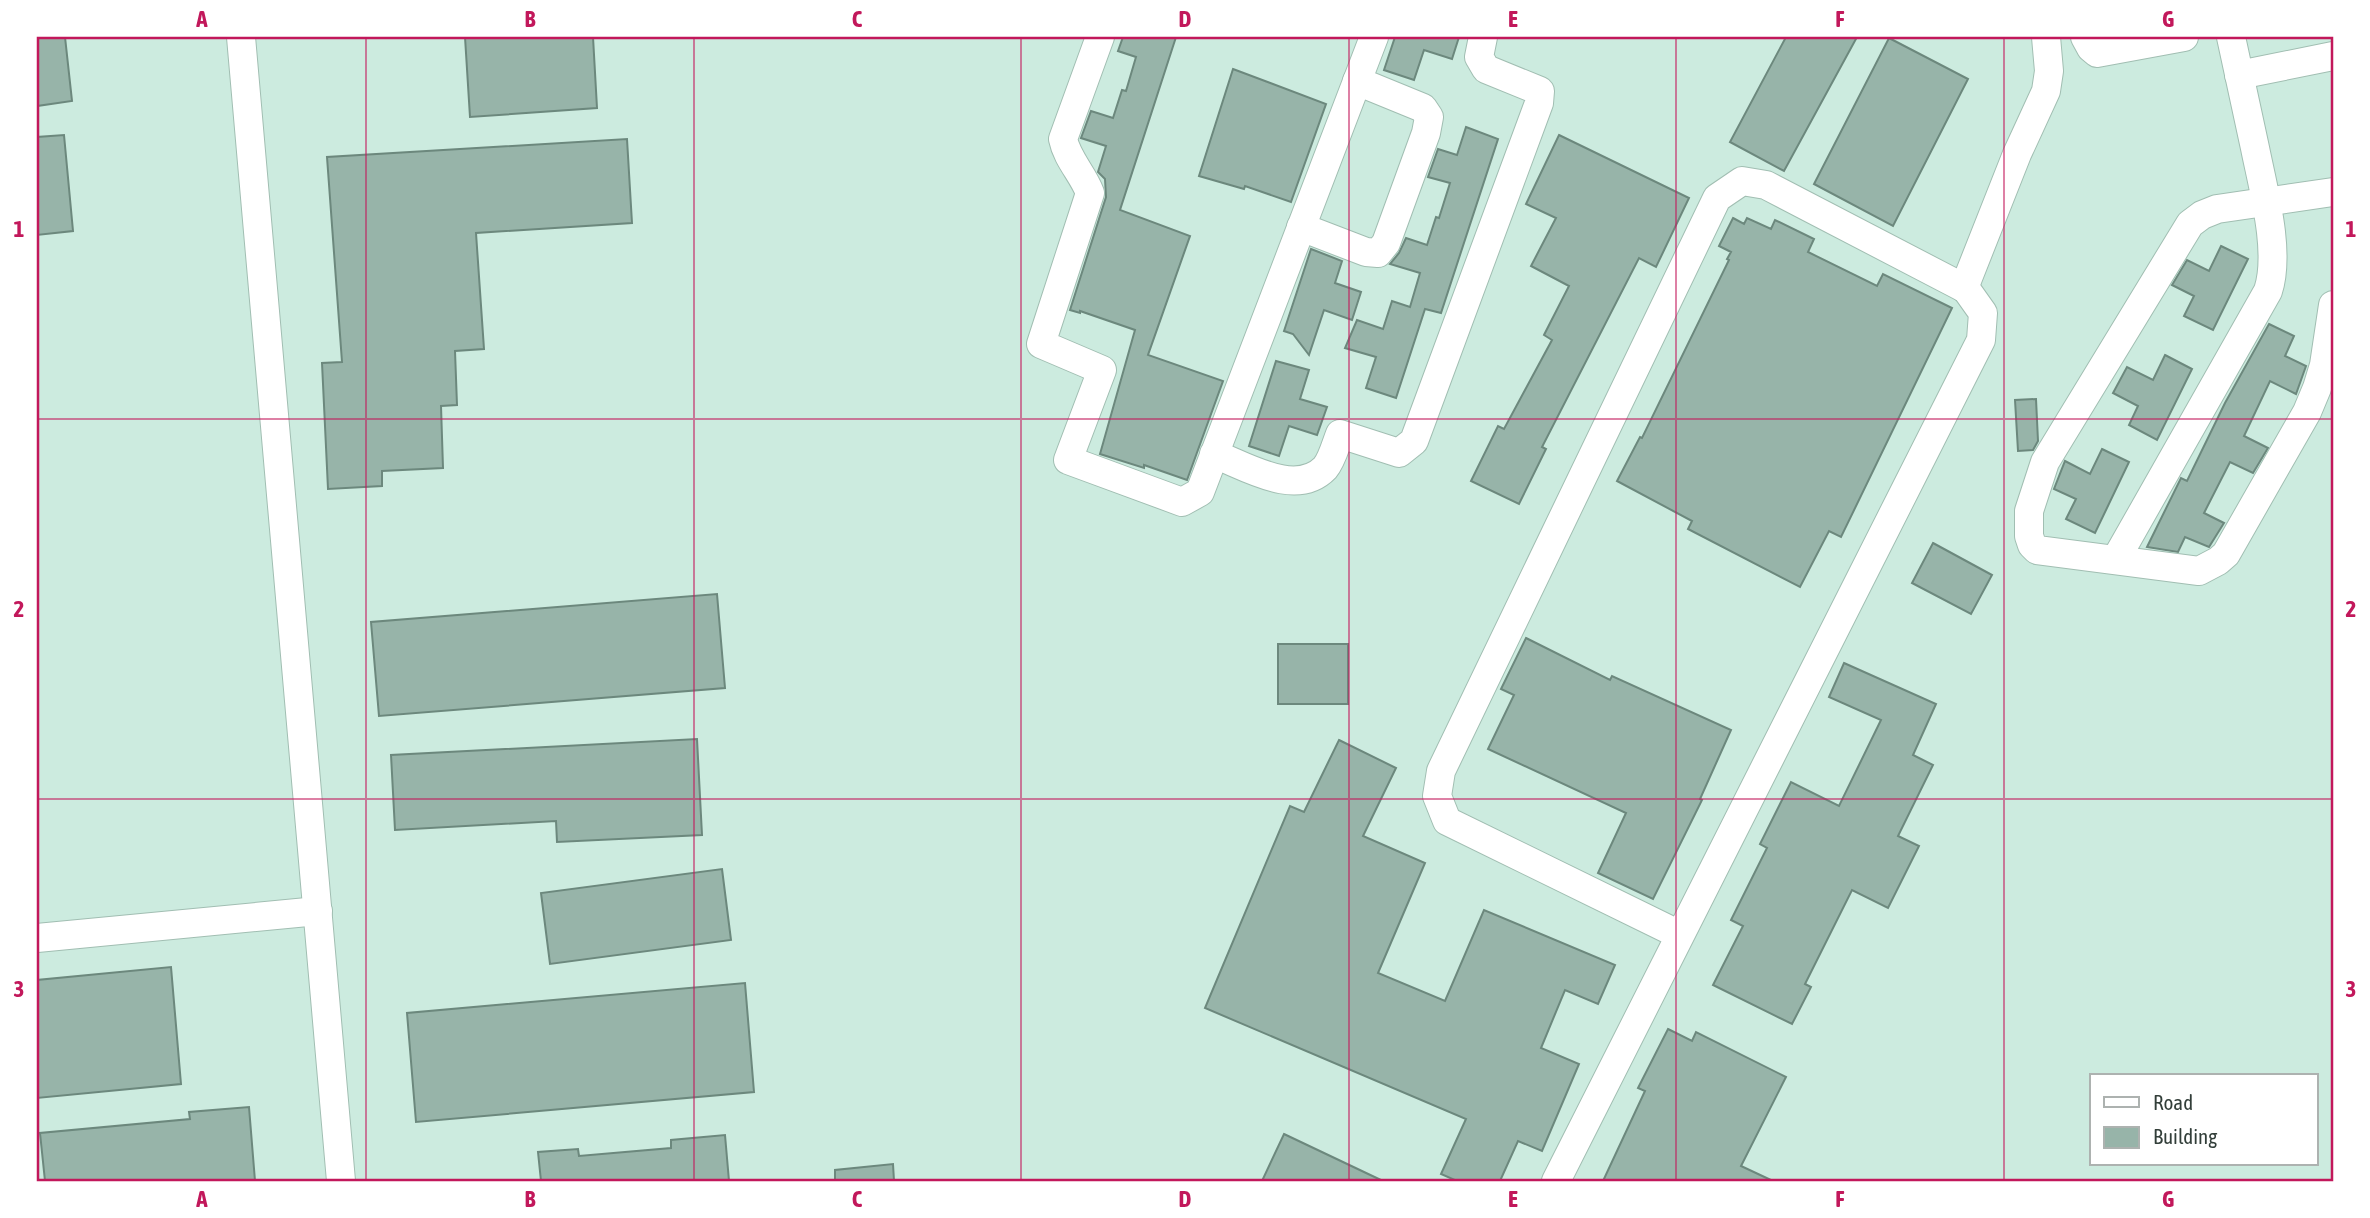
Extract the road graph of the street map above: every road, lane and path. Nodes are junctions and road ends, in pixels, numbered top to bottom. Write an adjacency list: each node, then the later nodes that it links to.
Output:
1 (240, 37): 19 (street)
2 (1100, 37): 17 (street)
3 (1374, 37): 11 (street)
4 (1483, 37): 17 (street)
5 (2046, 37): 15 (street)
6 (2085, 37): 7 (street)
7 (2184, 37)
8 (2231, 37): 10 (street)
9 (2333, 57): 10 (street)
10 (2239, 75): 13 (street)
11 (1357, 82): 14 (street); 14 (street)
12 (2333, 192): 13 (street)
13 (2266, 201): 18 (street); 18 (street)
14 (1301, 227): 17 (street)
15 (1964, 288): 20 (street); 20 (street)
16 (2333, 305): 18 (street)
17 (1214, 454)
18 (2116, 559)
19 (318, 911): 21 (street); 22 (street)
20 (1680, 935): 23 (street)
21 (37, 937)
22 (341, 1181)
23 (1556, 1181)

